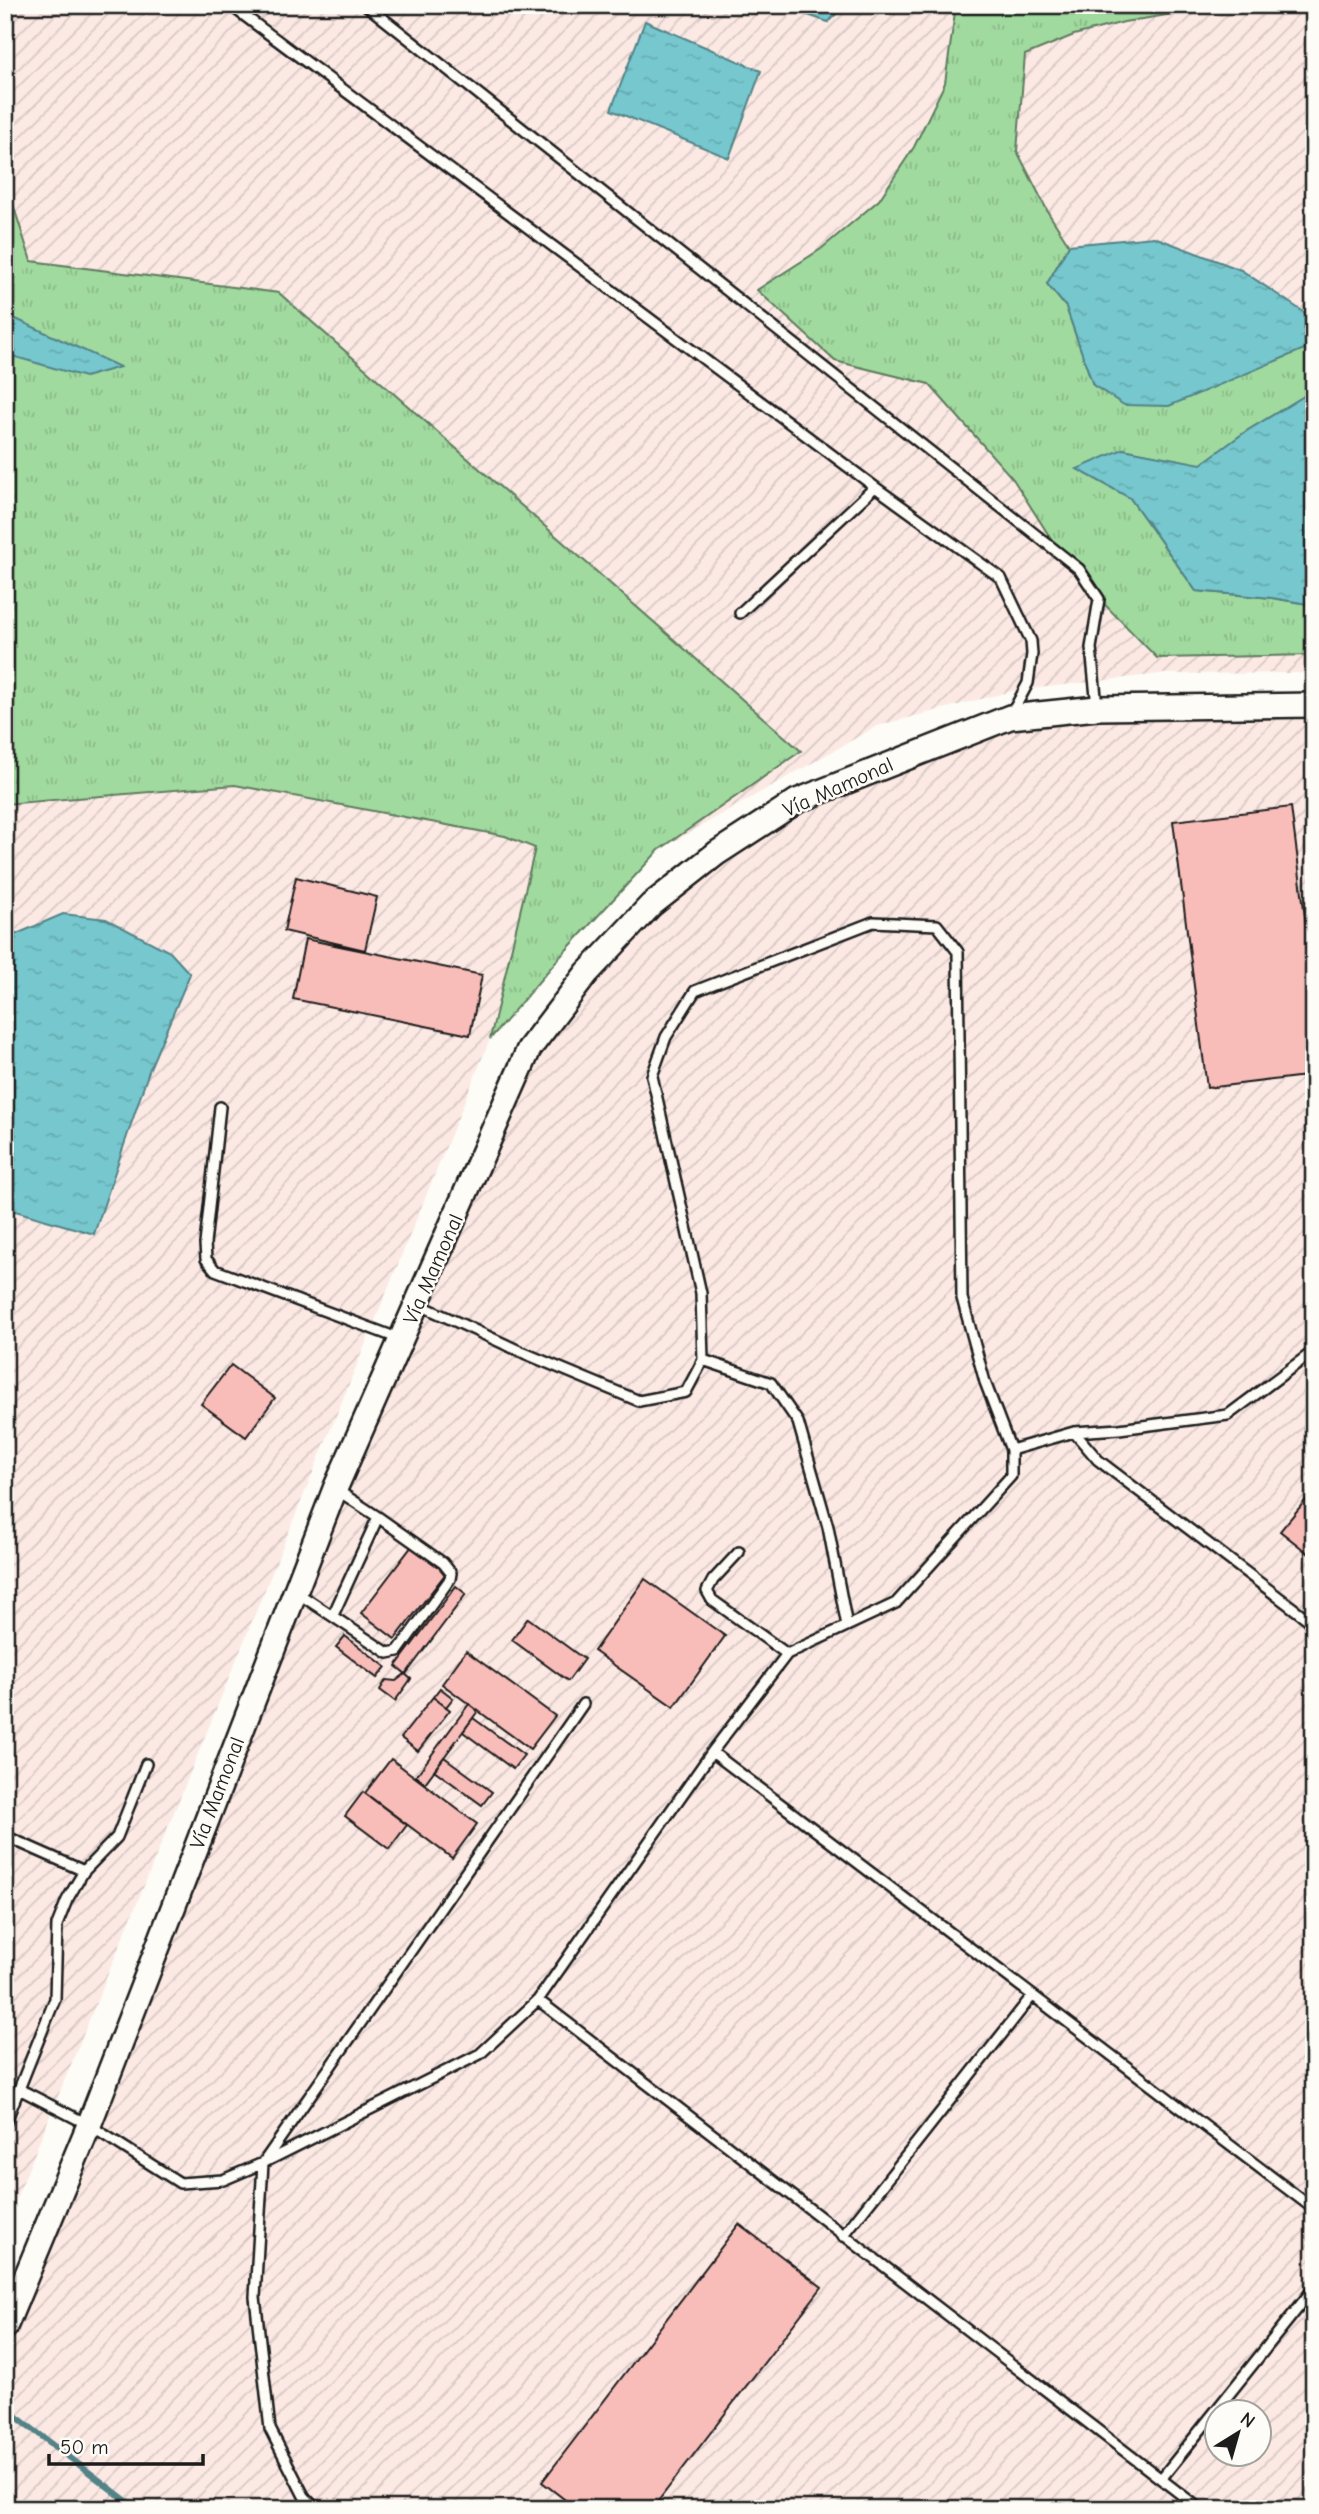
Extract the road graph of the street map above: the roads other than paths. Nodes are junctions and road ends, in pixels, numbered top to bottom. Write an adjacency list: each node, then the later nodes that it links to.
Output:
1 (230, 5): 3 (lane)
2 (366, 5): 6 (lane)
3 (875, 487): 4 (lane); 7 (lane)
4 (740, 613)
5 (1314, 705): 6 (street, Vía Mamonal)
6 (1097, 708): 7 (street, Vía Mamonal)
7 (1010, 717): 9 (street, Vía Mamonal)
8 (220, 1107): 10 (lane)
9 (418, 1304): 10 (street, Vía Mamonal); 12 (lane)
10 (402, 1339): 15 (street, Vía Mamonal)
11 (1314, 1351): 13 (lane)
12 (703, 1360): 14 (lane); 21 (lane)
13 (1074, 1432): 14 (lane); 20 (lane)
14 (1011, 1450): 21 (lane)
15 (335, 1489): 16 (lane); 18 (street, Vía Mamonal)
16 (378, 1517): 19 (lane); 19 (lane)
17 (739, 1552): 22 (lane)
18 (295, 1591): 19 (lane); 32 (street, Vía Mamonal)
19 (333, 1615)
20 (1314, 1624)
21 (847, 1626): 22 (lane)
22 (787, 1654): 24 (lane)
23 (583, 1704): 33 (lane)
24 (712, 1752): 28 (lane); 29 (lane)
25 (146, 1764): 27 (lane)
26 (5, 1836): 27 (lane)
27 (85, 1871): 30 (lane)
28 (1032, 1996): 34 (lane); 35 (lane)
29 (538, 2000): 33 (lane); 35 (lane)
30 (21, 2090): 31 (lane); 32 (lane)
31 (5, 2124)
32 (89, 2125): 33 (lane); 37 (street, Vía Mamonal)
33 (263, 2163): 39 (lane)
34 (1314, 2209)
35 (843, 2236): 38 (lane)
36 (1314, 2288): 38 (lane)
37 (5, 2327)
38 (1161, 2479): 40 (lane)
39 (316, 2509)
40 (1200, 2509)

